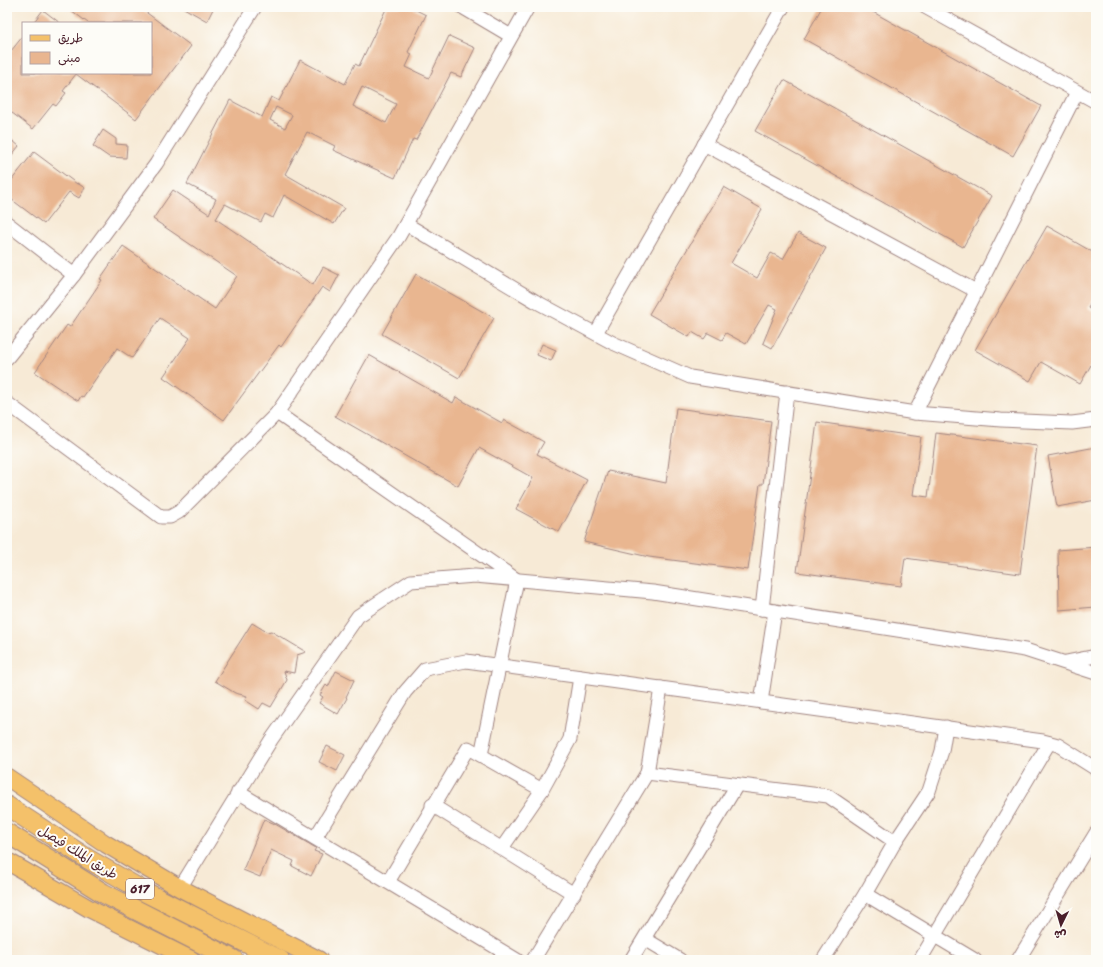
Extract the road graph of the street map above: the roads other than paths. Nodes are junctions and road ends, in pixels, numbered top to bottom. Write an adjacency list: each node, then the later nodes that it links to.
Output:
1 (255, 7): 12 (street)
2 (462, 7): 6 (street)
3 (528, 7): 6 (street)
4 (783, 7): 9 (street)
5 (925, 7): 7 (street)
6 (511, 36): 11 (street)
7 (1077, 92): 8 (street); 13 (street)
8 (1096, 102)
9 (704, 144): 13 (street); 14 (street)
10 (7, 223): 12 (street)
11 (406, 224): 14 (street); 18 (street)
12 (74, 275): 15 (street)
13 (976, 291): 19 (street)
14 (596, 333): 16 (street)
15 (7, 358)
16 (787, 392): 19 (street); 22 (street)
17 (7, 403): 18 (street)
18 (277, 413): 21 (street)
19 (915, 413): 20 (street)
20 (1096, 420)
21 (517, 580): 22 (street); 26 (street); 39 (street)
22 (762, 609): 23 (street)
23 (776, 611): 25 (street); 30 (street)
24 (1096, 656): 25 (street)
25 (1064, 662): 27 (street)
26 (499, 666): 28 (street); 33 (street); 44 (street)
27 (1096, 673)
28 (580, 677): 29 (street); 38 (street)
29 (661, 688): 30 (street); 35 (street)
30 (761, 702): 31 (street)
31 (946, 727): 32 (street); 45 (street)
32 (1049, 743): 34 (street); 52 (street)
33 (481, 755): 38 (street); 40 (street)
34 (1096, 769)
35 (647, 774): 37 (street); 50 (street)
36 (7, 777): 49 (main road)
37 (737, 784): 45 (street); 53 (street)
38 (542, 790): 46 (street)
39 (238, 792): 44 (street); 49 (street)
40 (432, 805): 46 (street); 48 (street)
41 (7, 806): 56 (highway, طريق الملك فيصل / 617)
42 (1096, 833): 65 (street)
43 (7, 834): 55 (highway, طريق الملك فيصل / 617)
44 (315, 838): 48 (street)
45 (895, 842): 51 (street)
46 (502, 848): 50 (street)
47 (7, 861): 54 (main road)
48 (388, 882): 58 (street)
49 (180, 888): 57 (main road)
50 (574, 894): 59 (street)
51 (865, 894): 52 (street); 62 (street)
52 (935, 935): 63 (street); 64 (street)
53 (645, 939): 60 (street); 61 (street)
54 (192, 960)
55 (234, 960)
56 (280, 960)
57 (319, 960)
58 (517, 960)
59 (533, 960)
60 (631, 960)
61 (680, 960)
62 (823, 960)
63 (920, 960)
64 (975, 960)
65 (1018, 960)

